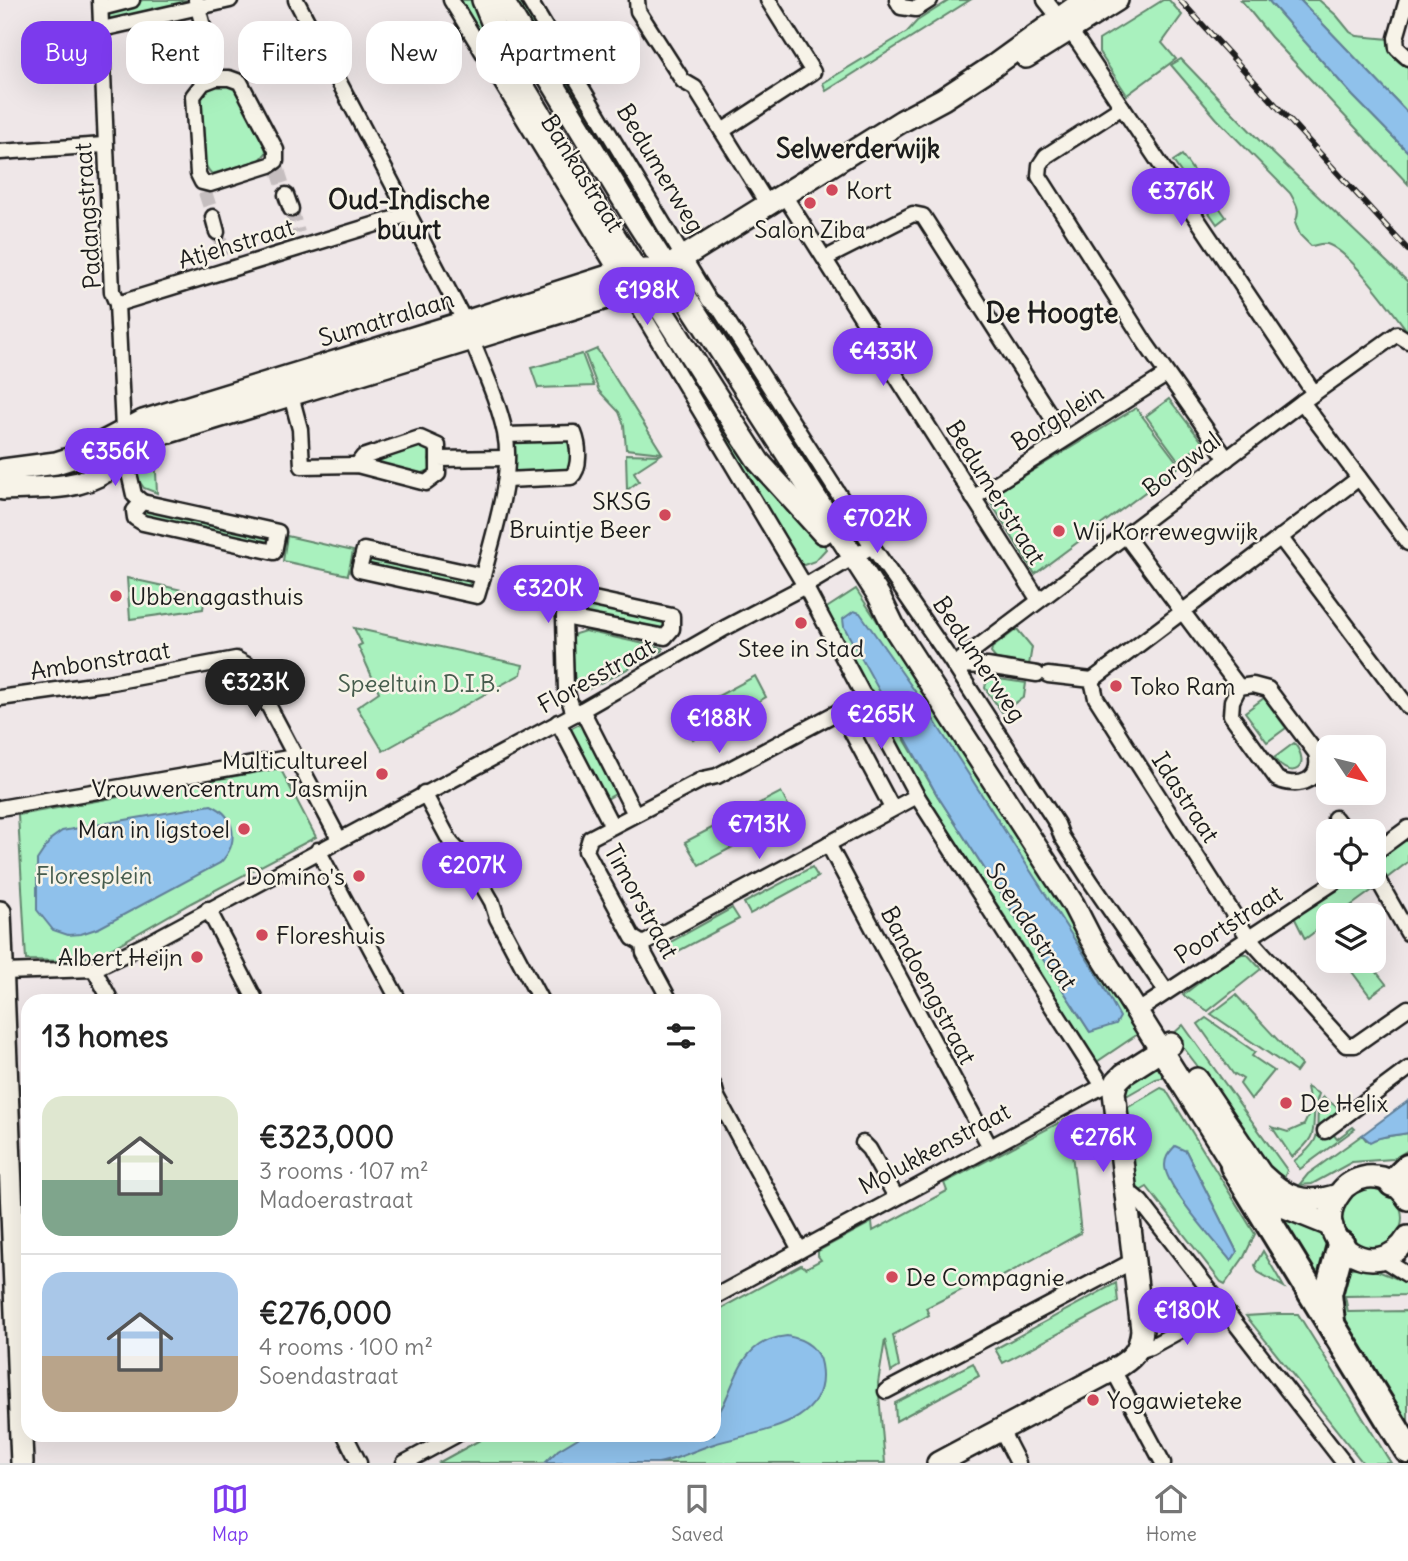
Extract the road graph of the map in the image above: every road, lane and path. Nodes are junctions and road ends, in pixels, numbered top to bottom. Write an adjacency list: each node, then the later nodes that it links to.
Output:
1 (132, 0): 16 (street)
2 (230, 0): 17 (street)
3 (296, 0): 29 (street)
4 (451, 0): 34 (street, Bankastraat)
5 (483, 0): 34 (main road, Bedumerweg)
6 (502, 0): 33 (main road, Bedumerweg)
7 (529, 0): 33 (street, Bedumerweg)
8 (637, 0): 24 (street, Bedumerstraat)
9 (768, 0): 24 (street)
10 (897, 0): 11 (street)
11 (930, 0)
12 (1045, 0): 19 (street)
13 (1085, 0): 19 (main road)
14 (1117, 0): 19 (main road)
15 (1407, 0): 21 (street)
16 (100, 4)
17 (197, 4): 18 (street); 20 (street)
18 (202, 21)
19 (1064, 24): 23 (street); 28 (main road)
20 (112, 26)
21 (1408, 58)
22 (103, 84): 25 (street, Padangstraat)
23 (1122, 107): 38 (street); 40 (street)
24 (722, 131): 28 (street, Bedumerstraat)
25 (104, 145): 26 (street); 35 (street, Padangstraat)
26 (0, 152)
27 (204, 187): 27 (street)
28 (776, 200): 32 (street, Bedumerstraat); 33 (main road)
29 (409, 214): 35 (street, Atjehstraat); 36 (street)
30 (213, 217): 31 (street)
31 (217, 232)
32 (826, 258): 43 (street); 52 (street, Bedumerstraat)
33 (675, 262): 34 (main road, Sumatralaan); 57 (main road, Bedumerweg)
34 (632, 279): 36 (main road, Sumatralaan); 57 (main road, Bedumerweg); 59 (street, Bankastraat)
35 (117, 304): 41 (street, Padangstraat)
36 (468, 331): 39 (main road, Sumatralaan); 42 (street)
37 (1407, 339): 40 (street, Borgwal)
38 (1166, 375): 43 (street, Borgplein); 47 (street)
39 (288, 386): 41 (main road, Sumatralaan); 44 (main road, Sumatralaan); 48 (street)
40 (1308, 397): 47 (street, Borgwal); 49 (street)
41 (123, 429): 50 (main road, Sumatralaan)
42 (506, 435): 45 (street); 51 (street)
43 (1065, 438): 52 (street, Borgplein)
44 (125, 455): 50 (main road, Sumatralaan); 53 (street)
45 (506, 458): 46 (street); 51 (street)
46 (438, 459): 48 (street); 48 (street)
47 (1227, 459): 54 (street, Borgwal)
48 (357, 465)
49 (1359, 478): 55 (street); 56 (street)
50 (1, 479)
51 (506, 480): 58 (street)
52 (973, 498): 60 (street, Bedumerstraat)
53 (142, 502): 53 (street)
54 (1125, 535): 60 (street, Borgwal); 61 (street)
55 (1280, 537): 61 (street); 68 (street)
56 (1408, 543)
57 (856, 555): 59 (street, Floresstraat); 63 (street, Bedumerweg); 98 (main road, Bedumerweg)
58 (483, 576): 58 (street)
59 (805, 586): 66 (street, Soendastraat); 70 (street, Floresstraat)
60 (1038, 599): 63 (street, Borgwal)
61 (1182, 612): 64 (street); 65 (street)
62 (564, 617): 62 (street); 70 (street, Timorstraat)
63 (954, 665): 64 (street); 98 (street, Bedumerweg)
64 (1093, 680): 89 (street, Idastraat)
65 (1239, 687): 65 (street)
66 (866, 697): 69 (street); 74 (street, Soendastraat)
67 (0, 698): 72 (street, Ambonstraat)
68 (1408, 707)
69 (839, 710): 76 (street); 77 (street)
70 (578, 712): 71 (street, Floresstraat); 77 (street, Timorstraat)
71 (558, 722): 73 (street, Floresstraat); 78 (street, Timorstraat)
72 (294, 757): 75 (street); 80 (street)
73 (424, 793): 80 (street, Floresstraat); 96 (street)
74 (916, 796): 76 (street); 103 (street, Soendastraat)
75 (0, 808)
76 (892, 808): 81 (street)
77 (635, 814): 78 (street)
78 (612, 826): 90 (street, Timorstraat)
79 (1408, 828): 82 (street)
80 (339, 839): 83 (street)
81 (828, 844): 90 (street); 107 (street, Bandoengstraat)
82 (1386, 844)
83 (318, 850): 86 (street); 95 (street)
84 (1323, 889): 89 (street, Poortstraat)
85 (1383, 889): 88 (street)
86 (208, 909): 91 (street); 94 (street)
87 (0, 912): 92 (main road)
88 (1408, 933)
89 (1248, 937): 98 (street, Poortstraat); 99 (street, Idastraat)
90 (643, 944): 97 (street, Timorstraat)
91 (94, 969): 92 (street); 93 (street)
92 (4, 972): 100 (main road)
93 (107, 994)
94 (252, 994)
95 (395, 994)
96 (537, 994)
97 (666, 994)
98 (1151, 1001): 101 (main road, Bedumerweg)
99 (1408, 1008)
100 (3, 1020): 113 (main road)
101 (1167, 1046): 103 (main road, Molukkenstraat); 108 (main road, Bedumerweg); 111 (main road, Bedumerweg)
102 (1408, 1069): 105 (street)
103 (1109, 1086): 107 (street, Molukkenstraat); 110 (main road, Soendastraat)
104 (721, 1104): 116 (street)
105 (1325, 1131)
106 (863, 1143): 112 (street)
107 (990, 1147): 112 (street, Molukkenstraat)
108 (1234, 1166): 114 (main road, Bedumerweg); 122 (highway)
109 (1403, 1183): 111 (main road)
110 (1127, 1194): 118 (main road, Soendastraat); 121 (street)
111 (1338, 1195): 114 (main road)
112 (896, 1197): 116 (street, Molukkenstraat)
113 (5, 1211): 124 (main road)
114 (1336, 1235): 117 (main road, Bedumerweg); 122 (highway)
115 (1406, 1244): 117 (main road)
116 (800, 1250): 120 (street, Molukkenstraat)
117 (1381, 1258): 119 (street)
118 (1133, 1261): 123 (main road, Soendastraat); 126 (street)
119 (1408, 1275)
120 (721, 1293)
121 (1221, 1308): 123 (street); 138 (street)
122 (1332, 1324): 131 (highway)
123 (1138, 1351): 125 (main road)
124 (21, 1367)
125 (1113, 1370): 127 (main road); 137 (street)
126 (886, 1391)
127 (1001, 1430): 135 (main road); 136 (street)
128 (23, 1442): 132 (main road)
129 (348, 1442): 133 (street)
130 (443, 1442): 134 (street)
131 (1408, 1450)
132 (22, 1463)
133 (359, 1463)
134 (404, 1463)
135 (938, 1463)
136 (1018, 1463)
137 (1163, 1463)
138 (1344, 1463)

